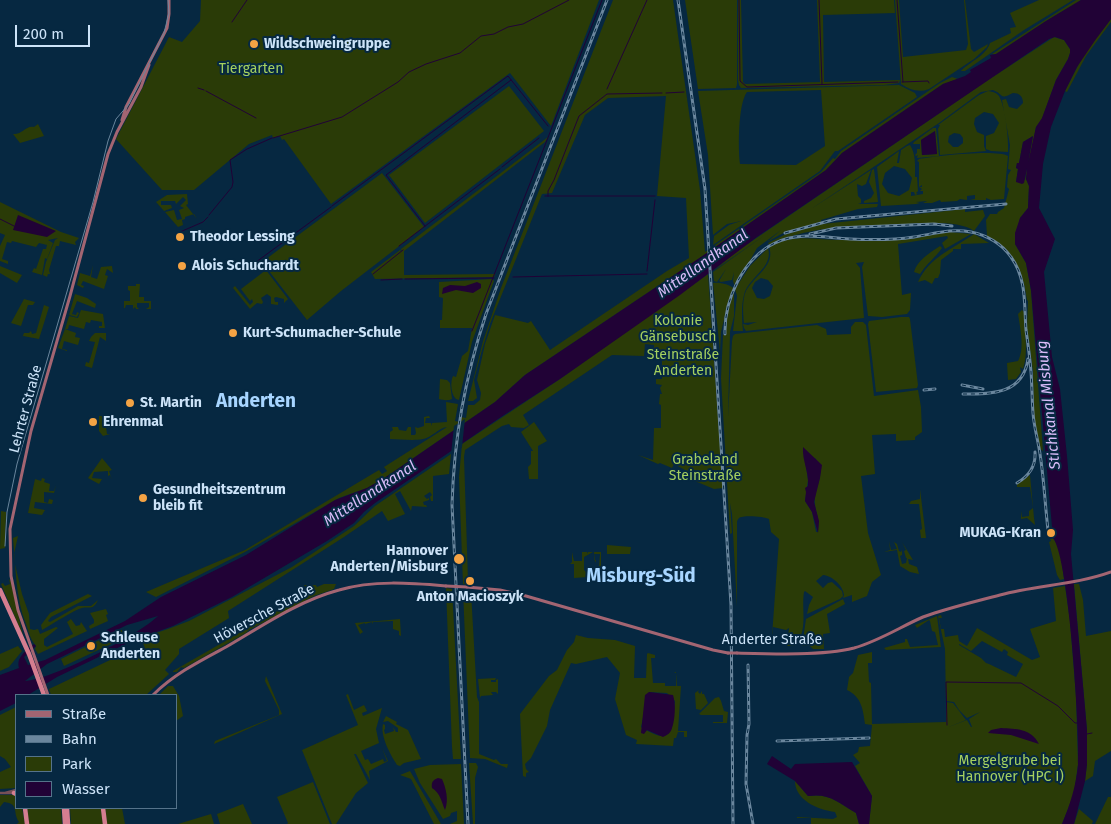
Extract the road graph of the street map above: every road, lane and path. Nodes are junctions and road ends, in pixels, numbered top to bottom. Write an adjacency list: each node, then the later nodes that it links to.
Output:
1 (169, 0): 6 (main road, Lehrter Straße)
2 (1111, 572): 3 (main road, Anderter Straße, bridge)
3 (428, 584): 8 (main road, Höversche Straße)
4 (0, 590): 6 (highway)
5 (0, 596): 6 (highway)
6 (22, 637): 7 (highway)
7 (45, 694)
8 (154, 694)
9 (0, 793): 10 (street)
10 (15, 793)
11 (25, 809): 14 (highway)
12 (65, 809): 15 (highway)
13 (103, 809): 16 (highway)
14 (27, 824)
15 (66, 824)
16 (105, 824)

